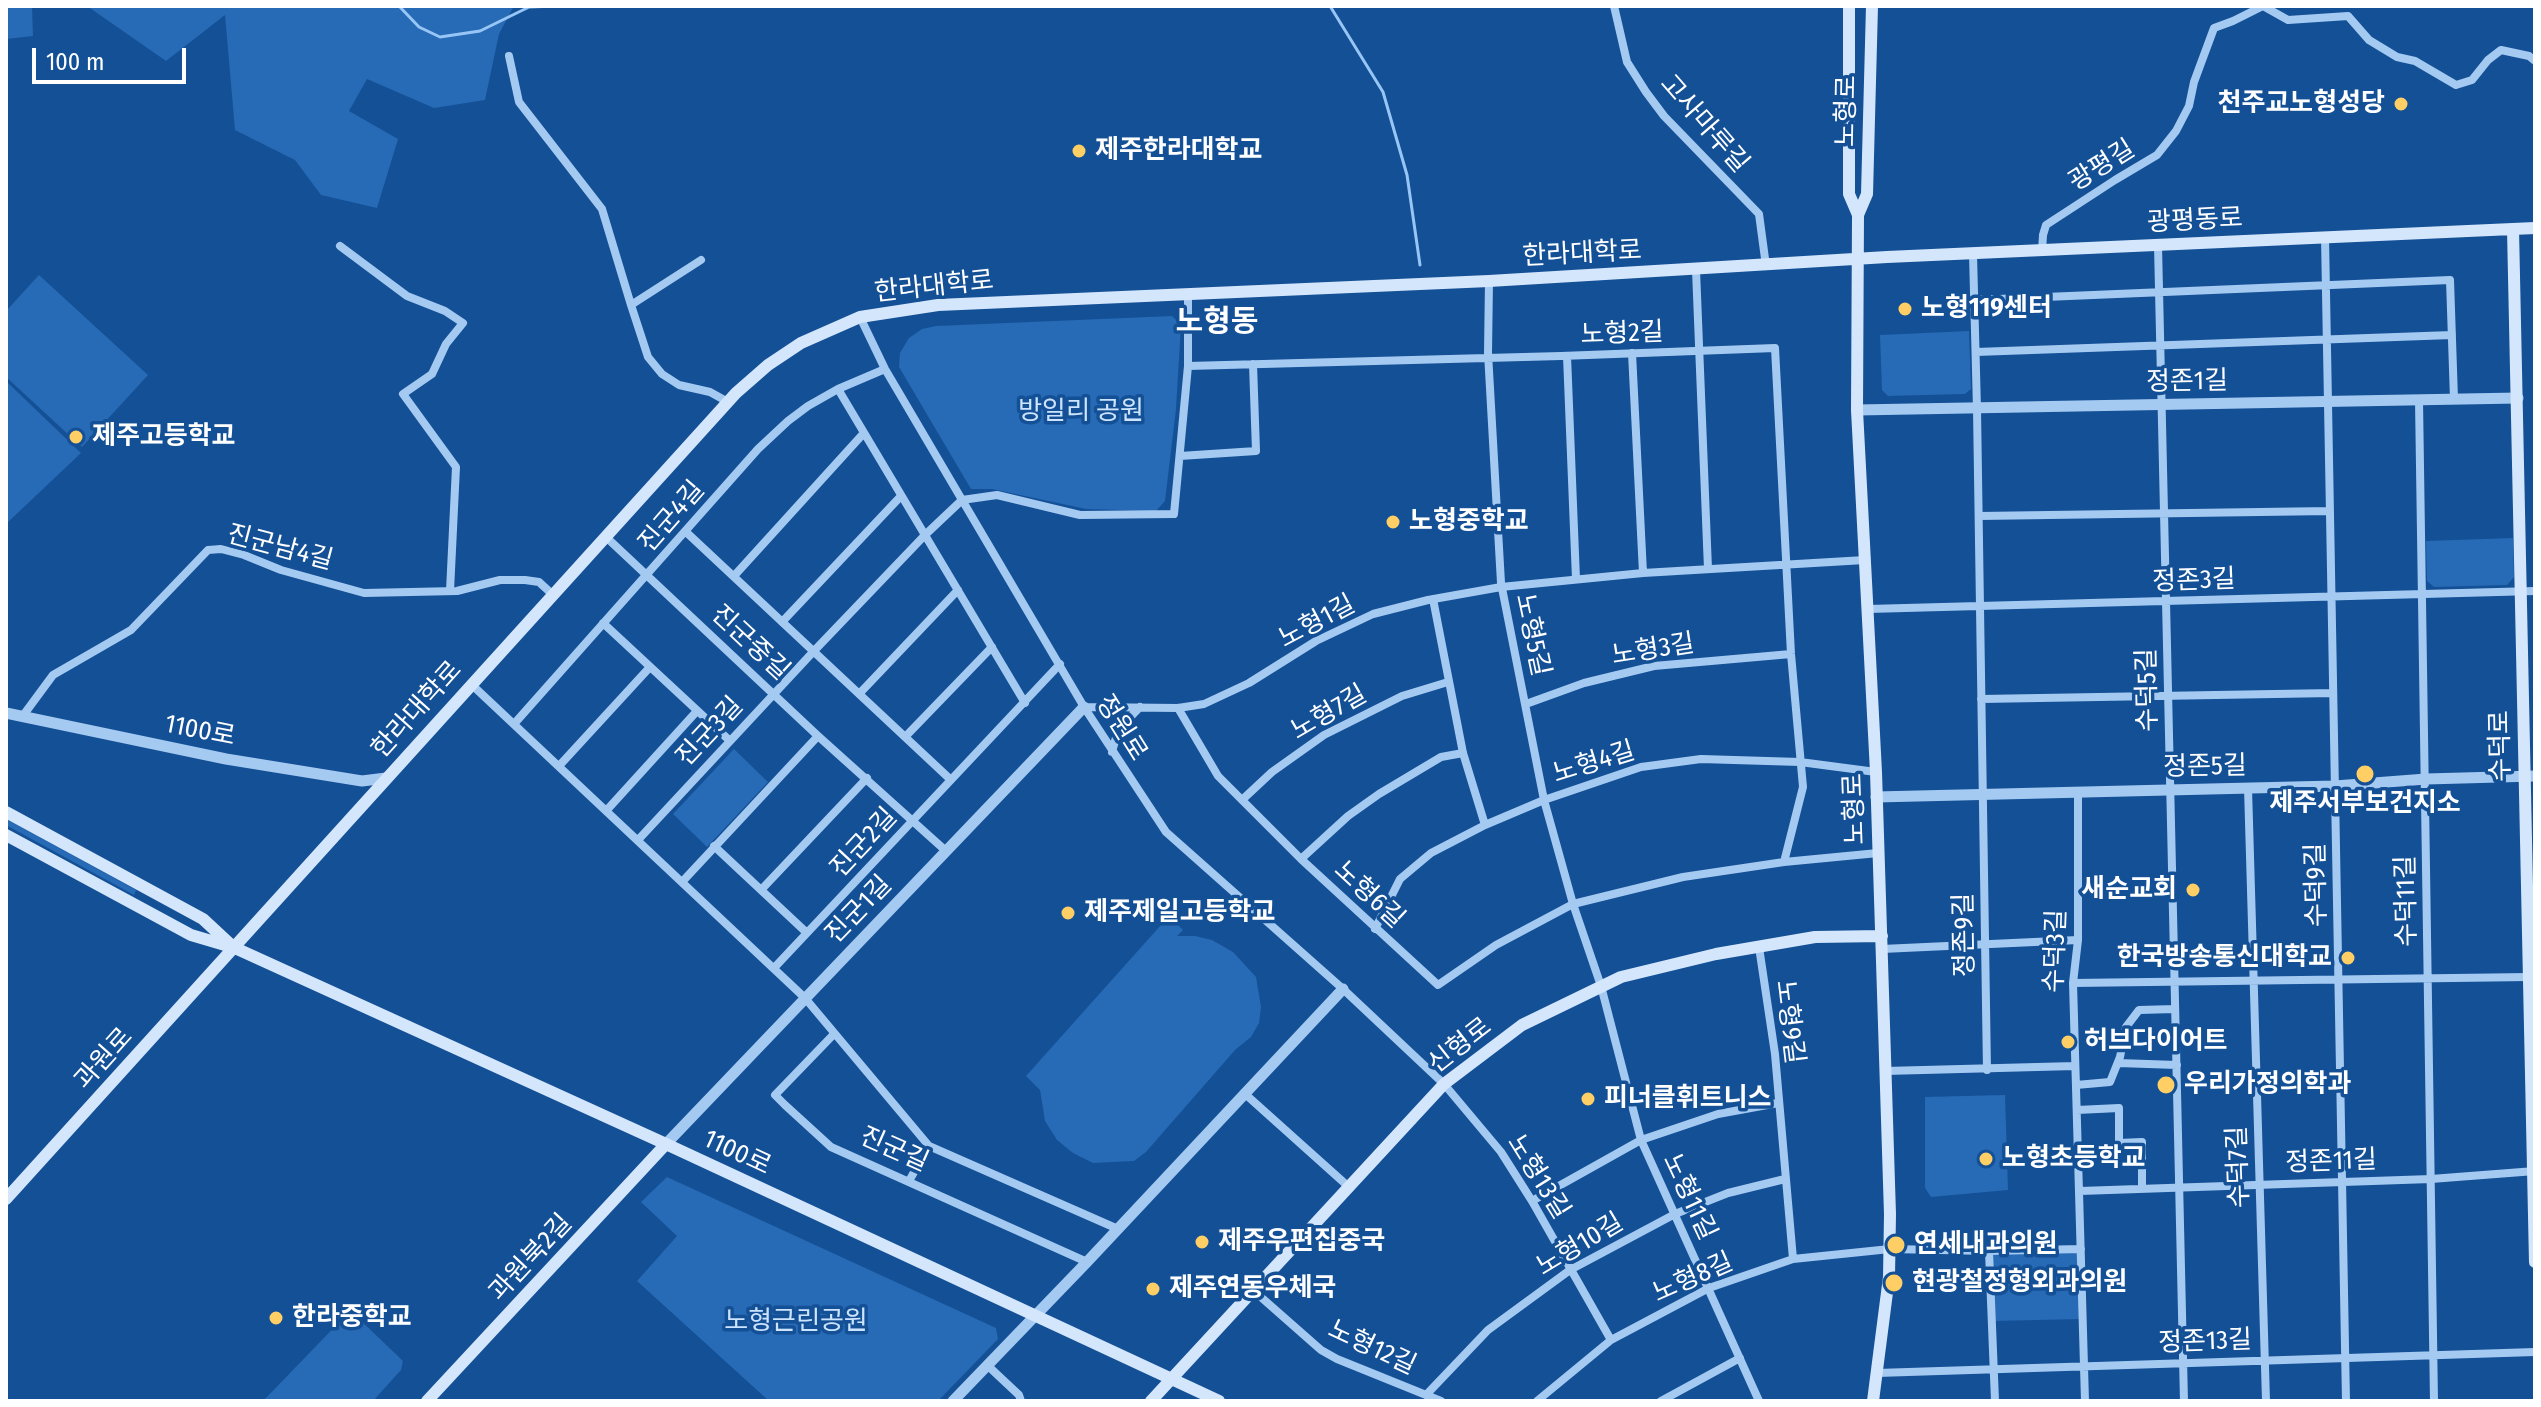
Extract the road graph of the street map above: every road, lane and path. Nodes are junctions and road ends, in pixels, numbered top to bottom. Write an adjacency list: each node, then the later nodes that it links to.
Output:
1 (1614, 6): 17 (street, 고사마루길)
2 (1849, 6): 7 (main road, 노형로)
3 (1872, 6): 7 (main road, 노형로)
4 (2263, 6): 6 (street); 13 (street, 광평길)
5 (509, 56): 24 (street)
6 (2535, 61)
7 (1858, 215): 15 (main road, 노형로)
8 (2535, 228): 9 (main road, 광평동로)
9 (2513, 229): 10 (main road, 광평동로); 38 (main road, 수덕로)
10 (2325, 237): 11 (main road, 광평동로); 20 (street, 수덕9길)
11 (2158, 245): 13 (main road, 광평동로); 21 (street, 수덕5길)
12 (340, 246): 65 (street)
13 (2042, 251): 14 (main road, 광평동로)
14 (1973, 254): 15 (main road, 광평동로); 23 (street, 정존9길)
15 (1857, 259): 17 (main road, 한라대학로); 45 (main road, 노형로)
16 (701, 260): 24 (street)
17 (1766, 266): 18 (main road, 한라대학로)
18 (1696, 270): 19 (main road, 한라대학로); 29 (street)
19 (1489, 281): 22 (main road, 한라대학로); 33 (street, 노형5길)
20 (2326, 286): 21 (street); 26 (street); 27 (street, 수덕9길)
21 (2160, 293): 23 (street); 28 (street, 수덕5길)
22 (1188, 294): 25 (main road, 한라대학로); 35 (street)
23 (1974, 300): 30 (street, 정존9길)
24 (631, 305): 41 (street)
25 (860, 317): 36 (street, 정원로); 41 (main road, 한라대학로)
26 (2452, 335): 27 (street); 39 (street)
27 (2327, 339): 28 (street); 42 (street, 수덕9길)
28 (2161, 344): 30 (street); 43 (street, 수덕5길)
29 (1700, 351): 31 (street, 노형2길); 57 (street, 노형2길); 58 (street)
30 (1976, 352): 44 (street, 정존9길)
31 (1632, 353): 32 (street, 노형2길); 59 (street)
32 (1567, 356): 33 (street, 노형2길); 62 (street)
33 (1488, 358): 34 (street, 노형2길); 63 (street, 노형5길)
34 (1253, 364): 35 (street, 노형2길); 47 (street)
35 (1188, 366): 47 (street)
36 (885, 369): 37 (street, 진군4길); 49 (street, 정원로)
37 (838, 389): 46 (street); 53 (street, 진군4길)
38 (2518, 398): 39 (street, 정존1길); 67 (main road, 수덕로)
39 (2454, 399): 40 (street, 정존1길)
40 (2419, 400): 42 (street, 정존1길); 69 (street, 수덕11길)
41 (728, 402): 55 (main road, 한라대학로)
42 (2328, 402): 43 (street, 정존1길); 50 (street, 수덕9길)
43 (2163, 405): 44 (street, 정존1길); 51 (street, 수덕5길)
44 (1977, 409): 45 (street, 정존1길); 52 (street, 정존9길)
45 (1857, 410): 56 (main road, 노형로)
46 (863, 434): 48 (street); 61 (street)
47 (1180, 456): 49 (street)
48 (901, 496): 54 (street); 75 (street)
49 (962, 500): 54 (street, 진군3길); 80 (street, 정원로)
50 (2330, 511): 51 (street); 70 (street, 수덕9길)
51 (2164, 513): 52 (street); 72 (street, 수덕5길)
52 (1979, 516): 73 (street, 정존9길)
53 (685, 531): 60 (street, 진군4길); 61 (street)
54 (925, 535): 64 (street); 78 (street, 진군3길)
55 (606, 537): 60 (street, 진군중길); 68 (main road, 한라대학로)
56 (1865, 560): 57 (street, 노형1길); 74 (main road, 노형로)
57 (1786, 565): 58 (street, 노형1길); 79 (street)
58 (1708, 569): 59 (street, 노형1길)
59 (1643, 573): 62 (street, 노형1길)
60 (648, 574): 76 (street, 진군4길); 84 (street, 진군중길)
61 (734, 576): 75 (street)
62 (1576, 579): 63 (street, 노형1길)
63 (1501, 587): 71 (street, 노형1길); 90 (street, 노형5길)
64 (958, 590): 77 (street); 86 (street)
65 (450, 591): 68 (street, 진군남4길); 96 (street, 진군남4길)
66 (2535, 591): 67 (street, 정존3길)
67 (2520, 592): 69 (street, 정존3길); 106 (main road, 수덕로)
68 (552, 594): 83 (main road, 한라대학로)
69 (2420, 595): 70 (street, 정존3길); 109 (street, 수덕11길)
70 (2332, 597): 72 (street, 정존3길); 85 (street, 수덕9길)
71 (1433, 599): 82 (street); 93 (street, 노형1길)
72 (2166, 602): 73 (street, 정존3길); 87 (street, 수덕5길)
73 (1980, 607): 74 (street, 정존3길); 88 (street, 정존9길)
74 (1868, 609): 105 (main road, 노형로)
75 (782, 622): 78 (street)
76 (603, 623): 81 (street); 97 (street, 진군4길)
77 (992, 647): 89 (street); 99 (street)
78 (813, 652): 84 (street, 진군3길); 86 (street)
79 (1791, 654): 90 (street, 노형3길); 103 (street)
80 (1060, 664): 89 (street, 진군2길); 91 (street, 정원로)
81 (650, 667): 94 (street); 104 (street)
82 (1448, 682): 102 (street); 117 (street, 노형7길)
83 (471, 684): 97 (street, 진군길); 107 (main road, 한라대학로)
84 (774, 692): 98 (street, 진군중길); 100 (street, 진군3길)
85 (2333, 693): 87 (street); 111 (street, 수덕9길)
86 (859, 694): 99 (street)
87 (2168, 696): 88 (street); 113 (street, 수덕5길)
88 (1981, 699): 115 (street, 정존9길)
89 (1025, 703): 110 (street, 진군2길)
90 (1526, 704): 118 (street, 노형5길)
91 (1084, 707): 92 (street, 노형1길); 101 (street, 정원로); 126 (street, 진군1길)
92 (1140, 707): 93 (street, 노형1길); 101 (street)
93 (1178, 708): 117 (street, 노형6길)
94 (697, 711): 100 (street); 119 (street)
95 (6, 713): 96 (street, 1100로)
96 (22, 717): 107 (street, 1100로)
97 (514, 724): 104 (street, 진군길)
98 (818, 736): 108 (street, 진군중길); 125 (street)
99 (906, 736): 110 (street)
100 (729, 740): 124 (street, 진군3길)
101 (1112, 752): 148 (street, 정원로)
102 (1463, 753): 122 (street); 128 (street)
103 (1800, 762): 105 (street, 노형4길); 118 (street, 노형4길); 129 (street)
104 (559, 766): 119 (street, 진군길)
105 (1876, 772): 116 (main road, 노형로)
106 (2529, 776): 109 (street, 정존5길); 141 (main road, 수덕로)
107 (386, 778): 139 (main road, 한라대학로)
108 (867, 778): 121 (street, 진군중길); 131 (street)
109 (2426, 779): 111 (street, 정존5길); 142 (street, 수덕11길)
110 (951, 780): 121 (street, 진군2길)
111 (2335, 786): 112 (street, 정존5길); 145 (street, 수덕9길)
112 (2248, 788): 113 (street, 정존5길); 144 (street, 수덕7길)
113 (2170, 790): 114 (street, 정존5길); 143 (street, 수덕5길)
114 (2078, 792): 115 (street, 정존5길); 135 (street, 수덕3길)
115 (1983, 795): 116 (street, 정존5길); 137 (street, 정존9길)
116 (1876, 797): 127 (main road, 노형로)
117 (1242, 800): 128 (street, 노형6길)
118 (1544, 800): 122 (street, 노형4길); 132 (street, 노형5길)
119 (606, 811): 124 (street, 진군길)
120 (6, 812): 139 (main road, 1100로)
121 (913, 820): 126 (street, 진군중길); 134 (street, 진군2길)
122 (1485, 825): 133 (street, 노형4길)
123 (6, 835): 139 (main road, 1100로)
124 (638, 840): 130 (street, 진군길)
125 (714, 846): 130 (street); 131 (street)
126 (946, 851): 149 (street, 진군1길)
127 (1878, 853): 129 (street); 136 (main road, 노형로)
128 (1301, 859): 133 (street, 노형6길)
129 (1784, 862): 132 (street)
130 (682, 882): 140 (street, 진군길)
131 (761, 890): 134 (street)
132 (1573, 904): 133 (street, 노형6길); 147 (street, 노형5길)
133 (1375, 929)
134 (807, 933): 140 (street, 진군2길)
135 (2078, 940): 137 (street); 146 (street, 수덕3길)
136 (1882, 942): 137 (street); 138 (main road, 신형로); 156 (main road, 노형로)
137 (1985, 943): 155 (street, 정존9길)
138 (1759, 947): 147 (main road, 신형로); 160 (street, 노형9길)
139 (235, 948): 163 (main road, 1100로); 175 (main road, 과원로)
140 (774, 968): 149 (street, 진군길)
141 (2529, 977): 142 (street); 165 (main road, 수덕로)
142 (2428, 980): 145 (street); 167 (street, 수덕11길)
143 (2175, 981): 144 (street); 146 (street); 150 (street, 수덕5길)
144 (2252, 981): 145 (street); 170 (street, 수덕7길)
145 (2338, 981): 169 (street, 수덕9길)
146 (2073, 983): 154 (street, 수덕3길)
147 (1601, 986): 157 (main road, 신형로); 162 (street, 노형11길)
148 (1343, 989): 157 (street, 정원로); 159 (street)
149 (805, 998): 151 (street, 진군길); 163 (street, 진군1길)
150 (2175, 1009): 152 (street); 153 (street, 수덕5길)
151 (834, 1034): 164 (street, 진군길); 168 (street, 진군길)
152 (2118, 1063): 153 (street); 158 (street)
153 (2177, 1065): 171 (street, 수덕5길)
154 (2075, 1066): 155 (street); 158 (street, 수덕3길)
155 (1987, 1070): 156 (street)
156 (1885, 1071): 179 (main road, 노형로)
157 (1444, 1084): 172 (main road, 신형로); 176 (street, 노형13길)
158 (2076, 1085): 161 (street, 수덕3길)
159 (1244, 1093): 172 (street); 178 (street)
160 (1778, 1103): 162 (street, 노형9길); 166 (street, 노형9길)
161 (2077, 1110): 173 (street); 174 (street, 수덕3길)
162 (1641, 1140): 176 (street, 노형11길); 177 (street, 노형11길)
163 (666, 1144): 188 (main road, 1100로); 202 (main road, 과원북2길)
164 (929, 1146): 168 (street); 178 (street, 진군길)
165 (2534, 1171): 167 (street, 정존11길); 184 (main road, 수덕로)
166 (1785, 1179): 177 (street, 노형10길); 182 (street, 노형9길)
167 (2431, 1179): 169 (street, 정존11길); 191 (street, 수덕11길)
168 (909, 1181): 183 (street, 진군길)
169 (2342, 1182): 170 (street, 정존11길); 193 (street, 수덕9길)
170 (2260, 1185): 171 (street, 정존11길); 194 (street, 수덕7길)
171 (2180, 1187): 173 (street, 정존11길); 195 (street, 수덕5길)
172 (1350, 1188): 187 (main road, 신형로)
173 (2142, 1189): 174 (street, 정존11길)
174 (2080, 1191): 180 (street, 수덕3길)
175 (6, 1199)
176 (1532, 1201): 185 (street, 노형13길)
177 (1675, 1214): 185 (street, 노형10길); 186 (street, 노형11길)
178 (1118, 1229): 183 (street)
179 (1890, 1249): 181 (street); 182 (street, 노형8길); 199 (main road, 노형로)
180 (2081, 1249): 181 (street); 197 (street, 수덕3길)
181 (1989, 1251): 198 (street)
182 (1793, 1259): 186 (street, 노형8길)
183 (1087, 1262): 188 (street)
184 (2535, 1262)
185 (1570, 1270): 189 (street, 노형13길); 201 (street, 노형10길)
186 (1709, 1288): 189 (street, 노형8길); 192 (street, 노형11길)
187 (1254, 1291): 200 (main road, 신형로); 201 (street, 노형12길)
188 (1034, 1316): 196 (street); 200 (main road, 1100로)
189 (1611, 1340): 208 (street, 노형8길)
190 (2535, 1352): 191 (street, 정존13길)
191 (2434, 1356): 193 (street, 정존13길); 217 (street, 수덕11길)
192 (1740, 1358): 209 (street); 210 (street, 노형11길)
193 (2345, 1358): 194 (street, 정존13길); 216 (street, 수덕9길)
194 (2265, 1361): 195 (street, 정존13길); 215 (street, 수덕7길)
195 (2184, 1363): 197 (street, 정존13길); 214 (street, 수덕5길)
196 (987, 1365): 203 (street); 204 (street)
197 (2083, 1366): 198 (street, 정존13길); 213 (street, 수덕3길)
198 (1994, 1369): 199 (street, 정존13길); 212 (street)
199 (1877, 1373): 211 (main road, 노형로)
200 (1172, 1377): 205 (main road, 신형로); 206 (main road, 1100로)
201 (1426, 1395): 207 (street, 노형12길)
202 (430, 1400)
203 (953, 1401)
204 (1021, 1401)
205 (1151, 1401)
206 (1219, 1401)
207 (1441, 1401)
208 (1537, 1401)
209 (1661, 1401)
210 (1759, 1401)
211 (1873, 1401)
212 (1995, 1401)
213 (2085, 1401)
214 (2184, 1401)
215 (2266, 1401)
216 (2346, 1401)
217 (2434, 1401)

